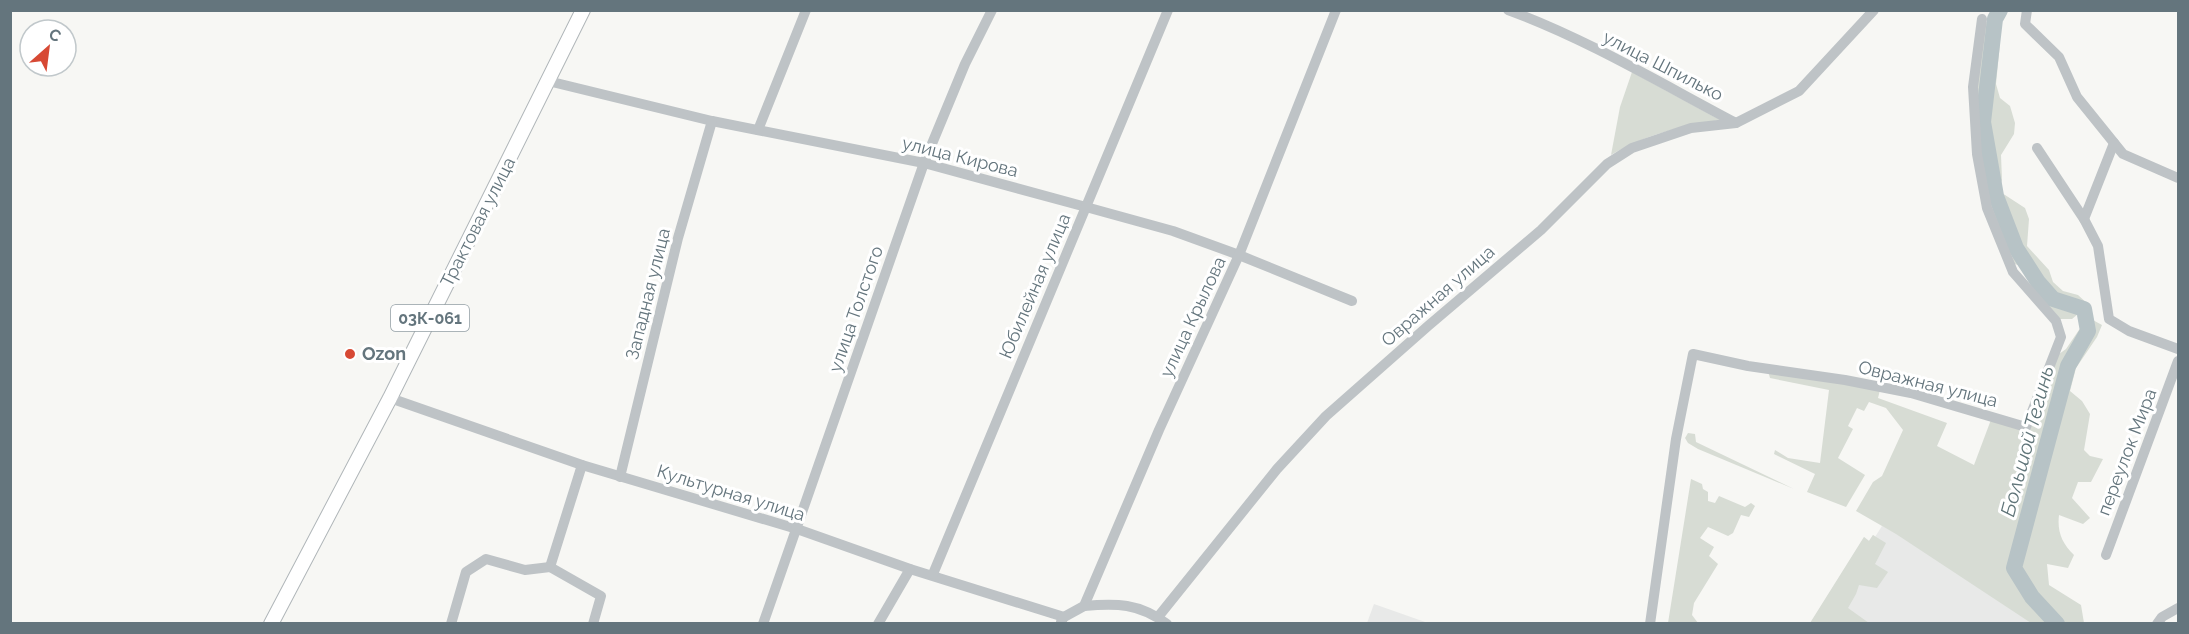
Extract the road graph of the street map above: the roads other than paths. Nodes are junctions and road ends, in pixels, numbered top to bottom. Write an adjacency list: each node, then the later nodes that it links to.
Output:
1 (583, 10): 10 (main road, Трактовая улица / 03К-061)
2 (806, 10): 13 (street)
3 (992, 10): 16 (street, улица Толстого)
4 (1168, 10): 18 (street, Юбилейная улица)
5 (1336, 10): 20 (street, улица Крылова)
6 (1508, 10): 12 (street, улица Шпилько)
7 (1874, 10): 12 (street, Овражная улица)
8 (2027, 10): 14 (street)
9 (1982, 19): 41 (street, Овражная улица)
10 (548, 81): 11 (street, улица Кирова); 24 (main road, Трактовая улица / 03К-061)
11 (712, 121): 13 (street, улица Кирова); 26 (street, Западная улица)
12 (1736, 123): 35 (street, Овражная улица)
13 (758, 130): 16 (street, улица Кирова)
14 (2114, 143): 17 (street); 19 (street)
15 (2037, 148): 19 (street)
16 (924, 162): 18 (street, улица Кирова); 27 (street, улица Толстого)
17 (2178, 178)
18 (1086, 207): 20 (street, улица Кирова); 31 (street, Юбилейная улица)
19 (2084, 219): 22 (street)
20 (1239, 255): 21 (street, улица Кирова); 32 (street, улица Крылова)
21 (1352, 301)
22 (2178, 349)
23 (2178, 362): 28 (street, переулок Мира)
24 (390, 398): 25 (street, Культурная улица); 36 (main road, Трактовая улица / 03К-061)
25 (582, 465): 26 (street, Культурная улица); 29 (street)
26 (620, 477): 27 (street, Культурная улица)
27 (797, 529): 30 (street, Культурная улица); 39 (street, улица Толстого)
28 (2106, 555)
29 (550, 567): 37 (street); 38 (street)
30 (910, 568): 31 (street, Культурная улица); 40 (street)
31 (933, 574): 34 (street, Культурная улица)
32 (1084, 606): 34 (street); 35 (street, Овражная улица)
33 (2178, 608): 42 (street)
34 (1062, 620)
35 (1163, 620)
36 (271, 624)
37 (451, 624)
38 (593, 624)
39 (763, 624)
40 (878, 624)
41 (1650, 624)
42 (2157, 624)

